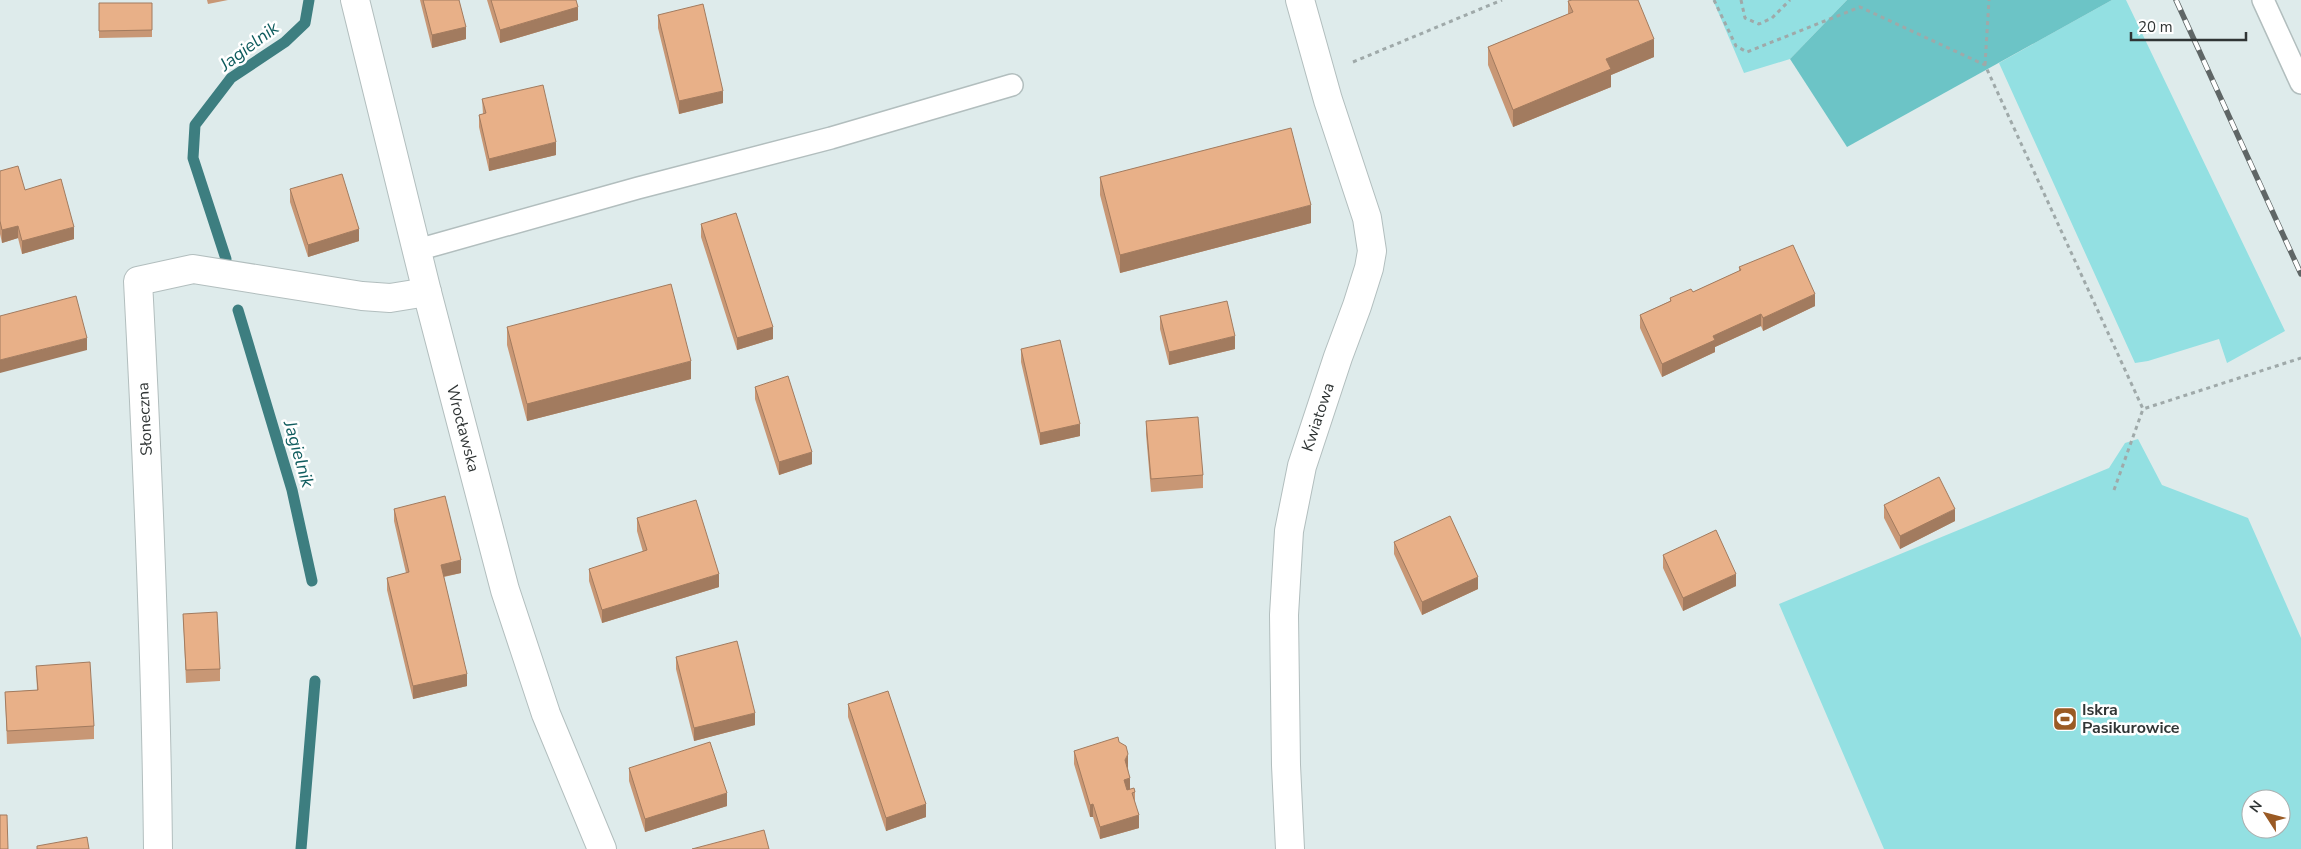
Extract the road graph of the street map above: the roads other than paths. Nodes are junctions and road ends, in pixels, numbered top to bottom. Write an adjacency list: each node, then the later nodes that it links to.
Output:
1 (355, 0): 6 (street, Wrocławska)
2 (1300, 0): 10 (street, Kwiatowa)
3 (2263, 0): 4 (lane)
4 (2301, 83)
5 (1012, 85): 6 (lane)
6 (416, 250): 7 (street, Wrocławska)
7 (427, 292): 8 (street, Słoneczna); 9 (street, Wrocławska)
8 (158, 849)
9 (602, 849)
10 (1290, 849)

